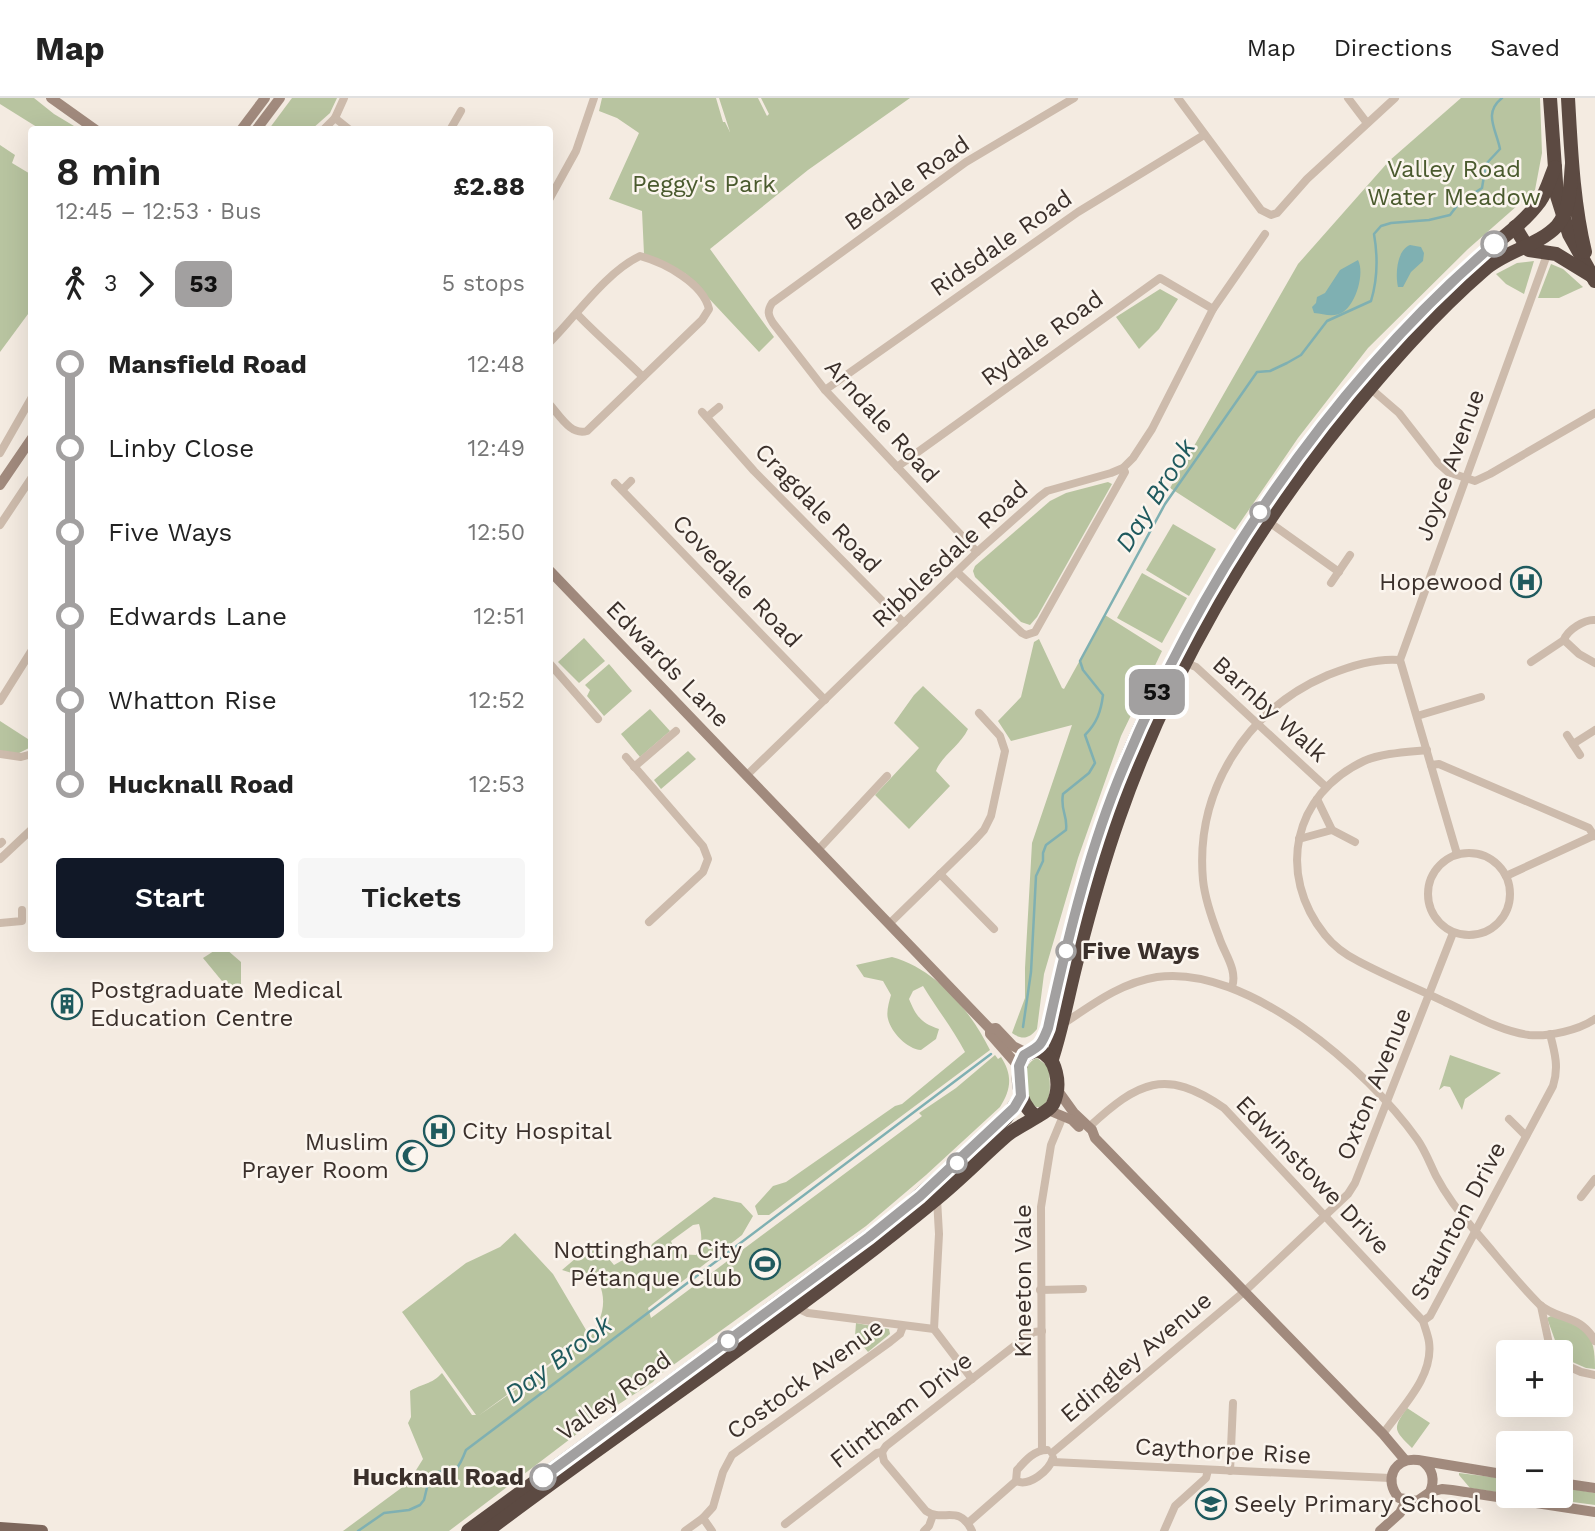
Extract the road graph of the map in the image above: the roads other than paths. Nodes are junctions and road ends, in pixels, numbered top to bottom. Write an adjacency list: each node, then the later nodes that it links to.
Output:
1 (51, 98): 15 (street)
2 (265, 98): 16 (street)
3 (280, 98): 17 (street)
4 (344, 98): 13 (street)
5 (594, 98): 23 (street)
6 (1074, 98): 30 (street, Bedale Road)
7 (1178, 98): 21 (street)
8 (1348, 98): 14 (street)
9 (1395, 98): 14 (street)
10 (1549, 98): 22 (highway)
11 (1568, 98): 24 (highway)
12 (461, 111): 20 (street)
13 (335, 118): 18 (street); 19 (street)
14 (1367, 122): 21 (street)
15 (90, 126)
16 (250, 126)
17 (251, 126)
18 (327, 126)
19 (345, 126)
20 (452, 126)
21 (1205, 135): 36 (street, Ridsdale Road)
22 (1555, 167): 24 (highway); 25 (highway)
23 (553, 192)
24 (1567, 212): 25 (highway); 27 (highway); 29 (highway)
25 (1517, 226): 27 (highway); 35 (highway)
26 (1265, 234): 31 (street)
27 (1524, 246): 28 (highway); 35 (highway)
28 (1548, 252): 29 (highway); 45 (street, Joyce Avenue)
29 (1593, 276)
30 (769, 309): 36 (street, Arndale Road)
31 (1213, 309): 43 (street, Rydale Road); 44 (street)
32 (577, 314): 33 (street); 34 (street); 34 (street)
33 (553, 339)
34 (643, 377): 39 (street)
35 (1365, 384): 45 (street); 51 (highway)
36 (825, 390): 43 (street, Arndale Road)
37 (28, 404): 42 (street)
38 (719, 407): 60 (street, Cragdale Road)
39 (553, 408)
40 (1595, 413): 45 (street)
41 (28, 444): 49 (street)
42 (0, 453)
43 (897, 467): 53 (street, Arndale Road)
44 (1123, 468): 53 (street, Ribblesdale Road); 55 (street)
45 (1465, 478): 63 (street, Joyce Avenue)
46 (631, 481): 50 (street)
47 (28, 483): 52 (street)
48 (615, 483): 50 (street, Covedale Road)
49 (0, 485)
50 (622, 490): 71 (street, Covedale Road)
51 (1264, 518): 56 (street); 65 (highway); 116 (highway)
52 (0, 525)
53 (977, 552): 55 (street, Ribblesdale Road)
54 (1350, 555): 56 (street)
55 (957, 572): 60 (street, Ribblesdale Road)
56 (1339, 572): 58 (street)
57 (553, 574): 90 (street, Edwards Lane)
58 (1331, 583)
59 (1595, 620): 61 (street)
60 (904, 623): 71 (street, Ribblesdale Road)
61 (1564, 640): 64 (street); 66 (street)
62 (28, 656): 72 (street)
63 (1401, 660): 74 (street); 77 (street)
64 (1531, 662)
65 (1186, 663): 77 (street, Barnby Walk); 113 (highway)
66 (1595, 663)
67 (553, 668): 69 (street)
68 (583, 688): 69 (street)
69 (576, 695): 75 (street)
70 (1481, 697): 74 (street)
71 (825, 699): 90 (street, Ribblesdale Road)
72 (0, 701)
73 (979, 713): 76 (street)
74 (1417, 716): 83 (street)
75 (598, 719)
76 (987, 722): 78 (street); 102 (street)
77 (1257, 723): 92 (street, Barnby Walk); 110 (street)
78 (978, 729)
79 (1595, 730): 82 (street)
80 (676, 731): 89 (street)
81 (1567, 735): 82 (street)
82 (1573, 744): 86 (street)
83 (1427, 750): 88 (street); 92 (street)
84 (0, 754): 85 (street)
85 (28, 755)
86 (1580, 755)
87 (626, 757): 89 (street)
88 (1431, 765): 96 (street); 100 (street)
89 (634, 767): 105 (street)
90 (746, 776): 99 (street, Edwards Lane)
91 (887, 776): 99 (street)
92 (1326, 787): 93 (street)
93 (1317, 799): 94 (street); 97 (street)
94 (1332, 830): 97 (street); 98 (street)
95 (28, 833): 101 (street)
96 (1595, 835): 103 (street)
97 (1299, 839): 111 (street)
98 (1355, 842)
99 (818, 850): 107 (street, Edwards Lane)
100 (1457, 854): 103 (street); 109 (street)
101 (0, 859)
102 (940, 874): 107 (street); 108 (street)
103 (1506, 877): 109 (street)
104 (22, 910): 106 (street)
105 (649, 922)
106 (0, 923)
107 (888, 924): 114 (street, Edwards Lane)
108 (980, 931)
109 (1453, 933): 111 (street, Oxton Avenue)
110 (1232, 987): 113 (street); 121 (street)
111 (1430, 995): 115 (street); 121 (street, Oxton Avenue)
112 (1595, 1018): 115 (street)
113 (1063, 1024): 117 (highway)
114 (990, 1029): 116 (street, Edwards Lane); 118 (street, Edwards Lane)
115 (1550, 1034): 126 (street, Staunton Drive)
116 (1032, 1052): 117 (highway); 118 (highway)
117 (1052, 1059): 119 (highway)
118 (1019, 1066): 120 (highway)
119 (1056, 1088): 122 (highway); 125 (street)
120 (1021, 1096): 122 (highway); 136 (highway, Valley Road)
121 (1388, 1101): 131 (street, Oxton Avenue); 132 (street)
122 (1042, 1113): 123 (street); 129 (highway, Valley Road)
123 (1063, 1116): 127 (street); 134 (street, Kneeton Vale)
124 (1509, 1119): 126 (street, Staunton Drive)
125 (1089, 1127): 127 (street); 131 (street, Edwinstowe Drive)
126 (1526, 1136): 132 (street, Staunton Drive)
127 (1095, 1138): 135 (street)
128 (1595, 1180): 130 (street)
129 (937, 1199): 136 (highway, Valley Road); 140 (street)
130 (1590, 1205)
131 (1325, 1216): 135 (street, Oxton Avenue); 138 (street, Edwinstowe Drive)
132 (1475, 1231): 137 (street); 138 (street, Staunton Drive)
133 (1083, 1289): 134 (street)
134 (1041, 1290): 141 (street, Kneeton Vale)
135 (1245, 1291): 148 (street); 151 (street, Edingley Avenue)
136 (790, 1302): 139 (street); 170 (highway, Valley Road); 171 (highway, Valley Road)
137 (1541, 1306): 142 (street); 143 (street)
138 (1423, 1321): 148 (street, Staunton Drive)
139 (903, 1326): 140 (street); 165 (street, Costock Avenue)
140 (934, 1329): 146 (street)
141 (1042, 1331): 146 (street, Flintham Drive); 149 (street, Kneeton Vale)
142 (1548, 1340)
143 (1595, 1341)
144 (1573, 1368): 145 (street)
145 (1595, 1375)
146 (972, 1379): 150 (street, Flintham Drive)
147 (1233, 1403): 155 (street)
148 (1383, 1434): 152 (street)
149 (1042, 1450): 151 (street, Edingley Avenue); 158 (street, Edingley Avenue)
150 (882, 1452): 164 (street); 166 (street, Flintham Drive)
151 (1052, 1457): 154 (street, Caythorpe Rise); 158 (street, Edingley Avenue)
152 (1405, 1460): 153 (street); 157 (street)
153 (1422, 1461): 156 (street); 161 (street)
154 (1208, 1470): 155 (street, Caythorpe Rise); 175 (street)
155 (1230, 1471): 157 (street, Caythorpe Rise)
156 (1496, 1473)
157 (1390, 1478): 162 (street)
158 (1016, 1481): 167 (street, Edingley Avenue)
159 (1573, 1485): 160 (street)
160 (1595, 1488)
161 (1430, 1492): 162 (street); 163 (street)
162 (1406, 1501): 176 (street)
163 (1595, 1512)
164 (933, 1515): 167 (street); 174 (street)
165 (703, 1518): 172 (street, Costock Avenue); 173 (street)
166 (785, 1524)
167 (970, 1527)
168 (0, 1528): 169 (main road)
169 (43, 1531)
170 (468, 1531)
171 (488, 1531)
172 (685, 1531)
173 (712, 1531)
174 (924, 1531)
175 (1164, 1531)
176 (1380, 1531)

